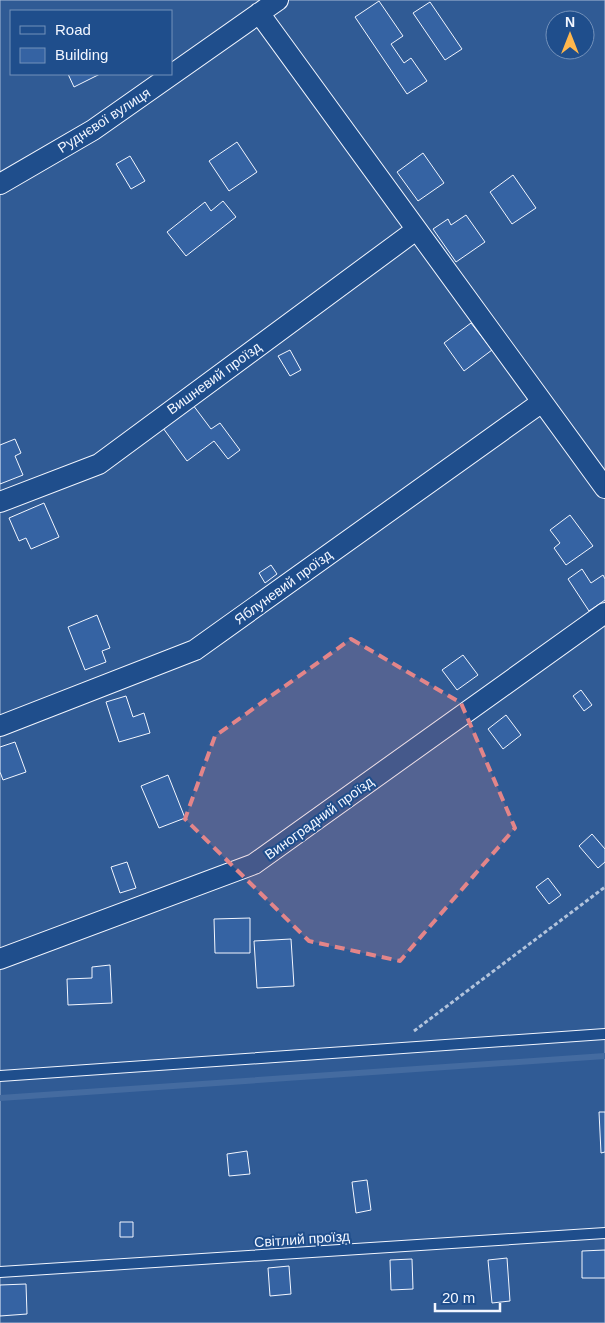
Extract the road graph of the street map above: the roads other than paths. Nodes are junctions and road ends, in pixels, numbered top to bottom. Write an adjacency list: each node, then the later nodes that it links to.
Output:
1 (278, 0): 2 (street, Руднєвої вулиця)
2 (259, 14): 3 (street, Руднєвої вулиця); 6 (street)
3 (172, 74)
4 (171, 75): 5 (street, Руднєвої вулиця)
5 (0, 184)
6 (416, 230): 7 (street); 9 (street, Вишневий проїзд)
7 (542, 402): 8 (street); 11 (street, Яблуневий проїзд)
8 (605, 488)
9 (0, 502)
10 (605, 613): 12 (street, Виноградний проїзд)
11 (0, 726)
12 (0, 959)
13 (605, 1034): 14 (lane)
14 (0, 1076)
15 (605, 1233): 16 (lane, Світлий проїзд)
16 (0, 1272)

